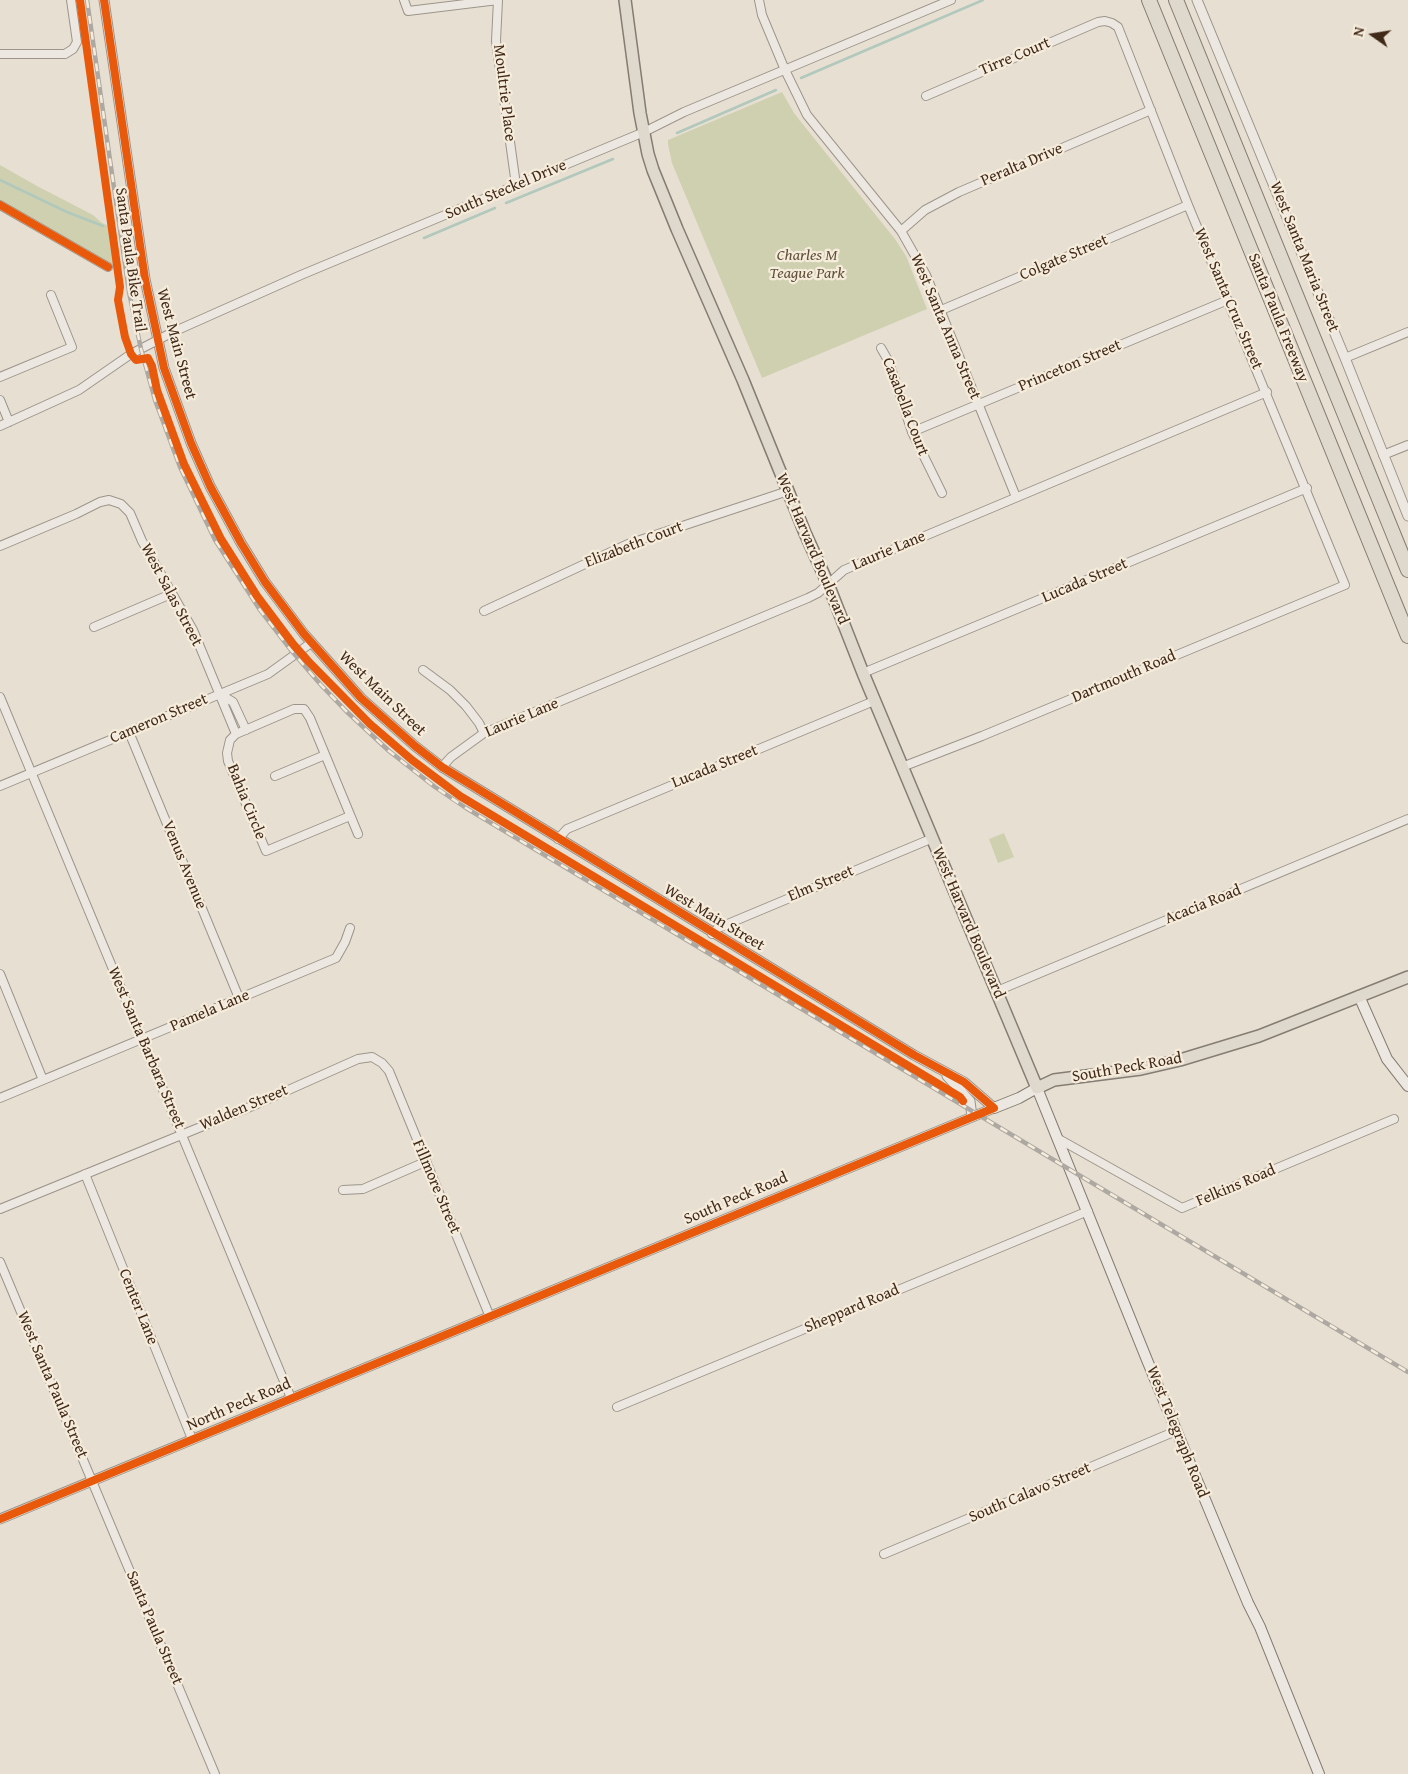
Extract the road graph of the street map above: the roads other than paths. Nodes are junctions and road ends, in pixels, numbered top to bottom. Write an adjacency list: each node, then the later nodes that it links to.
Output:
1 (71, 0): 11 (street)
2 (104, 0): 25 (street, West Main Street)
3 (404, 0): 16 (street, Moultrie Place)
4 (625, 0): 15 (main road, West Harvard Boulevard)
5 (758, 0): 12 (street)
6 (951, 0): 12 (street, South Steckel Drive)
7 (1149, 0): 49 (highway, Santa Paula Freeway)
8 (1176, 0): 43 (highway, Santa Paula Freeway)
9 (1197, 0): 27 (street, West Santa Maria Street)
10 (1105, 21): 13 (street, Tirre Court); 14 (street, West Santa Cruz Street)
11 (0, 54)
12 (785, 70): 15 (street, South Steckel Drive); 19 (street, West Santa Anna Street)
13 (926, 96)
14 (1151, 110): 18 (street, West Santa Cruz Street); 19 (street, Peralta Drive)
15 (644, 132): 16 (street, South Steckel Drive); 38 (main road, West Harvard Boulevard)
16 (516, 185): 25 (street, South Steckel Drive)
17 (0, 205): 20 (street)
18 (1188, 205): 22 (street, West Santa Cruz Street); 23 (street, Colgate Street)
19 (901, 231): 23 (street, West Santa Anna Street)
20 (108, 267)
21 (51, 295): 28 (street)
22 (1228, 300): 29 (street, West Santa Cruz Street); 31 (street, Princeton Street)
23 (939, 311): 31 (street, West Santa Anna Street)
24 (1408, 332): 27 (street)
25 (158, 340): 32 (street, South Steckel Drive); 50 (street, West Main Street)
26 (881, 348): 34 (street, Casabella Court)
27 (1345, 358): 36 (street, West Santa Maria Street)
28 (0, 377)
29 (1266, 392): 37 (street, West Santa Cruz Street); 40 (street, Laurie Lane)
30 (0, 400): 32 (street)
31 (978, 404): 34 (street, Princeton Street); 40 (street, West Santa Anna Street)
32 (9, 422): 33 (street, South Steckel Drive)
33 (0, 426)
34 (912, 432): 39 (street, Casabella Court)
35 (1408, 445): 36 (street)
36 (1383, 455): 41 (street, West Santa Maria Street)
37 (1307, 488): 45 (street, West Santa Cruz Street); 52 (street, Lucada Street)
38 (788, 491): 44 (main road, West Harvard Boulevard); 47 (street, Elizabeth Court)
39 (942, 493)
40 (1016, 497): 44 (street, Laurie Lane)
41 (1408, 516)
42 (0, 546): 46 (street, West Salas Street)
43 (1408, 570)
44 (828, 584): 52 (main road, West Harvard Boulevard); 58 (street, Laurie Lane)
45 (1346, 585): 61 (street, Dartmouth Road)
46 (171, 594): 48 (street); 53 (street, West Salas Street)
47 (484, 611)
48 (94, 627)
49 (1408, 636)
50 (312, 643): 53 (street, Cameron Street); 62 (street, West Main Street)
51 (423, 670): 58 (street)
52 (863, 673): 55 (main road, West Harvard Boulevard)
53 (220, 694): 56 (street); 57 (street, Cameron Street); 59 (street, West Salas Street)
54 (0, 697): 63 (street, West Santa Barbara Street)
55 (874, 701): 61 (main road, West Harvard Boulevard); 70 (street, Lucada Street)
56 (246, 730): 59 (street); 60 (street)
57 (129, 732): 63 (street, Cameron Street); 77 (street, Venus Avenue)
58 (484, 733): 62 (street, Laurie Lane)
59 (236, 734): 66 (street, Bahia Circle)
60 (325, 755): 64 (street); 66 (street)
61 (902, 767): 69 (main road, West Harvard Boulevard)
62 (442, 768): 70 (street, West Main Street)
63 (31, 772): 65 (street, Cameron Street); 78 (street, West Santa Barbara Street)
64 (274, 776)
65 (0, 786)
66 (350, 816): 68 (street)
67 (1408, 820): 75 (street, Acacia Road)
68 (358, 834)
69 (933, 838): 72 (street, Elm Street); 75 (main road, West Harvard Boulevard)
70 (558, 839): 72 (street, West Main Street)
71 (350, 928): 77 (street, Pamela Lane)
72 (712, 934): 80 (street, West Main Street)
73 (0, 974): 81 (street)
74 (1408, 977): 76 (main road, South Peck Road)
75 (997, 991): 83 (main road, West Harvard Boulevard)
76 (1359, 996): 82 (main road); 83 (main road, South Peck Road)
77 (239, 998): 78 (street, Pamela Lane)
78 (142, 1039): 81 (street, Pamela Lane); 88 (street, West Santa Barbara Street)
79 (378, 1060): 88 (street, Walden Street); 90 (street, Fillmore Street)
80 (940, 1068): 85 (street, West Main Street); 86 (street)
81 (43, 1080): 84 (street, Pamela Lane)
82 (1408, 1086)
83 (1037, 1088): 85 (main road, South Peck Road); 89 (main road, West Telegraph Road)
84 (0, 1098)
85 (994, 1108): 86 (street, South Peck Road)
86 (972, 1117): 96 (street, South Peck Road)
87 (1394, 1120): 89 (street, Felkins Road)
88 (182, 1134): 91 (street, Walden Street); 97 (street, West Santa Barbara Street)
89 (1057, 1138): 94 (main road, West Telegraph Road)
90 (425, 1162): 92 (street); 96 (street, Fillmore Street)
91 (84, 1174): 93 (street, Walden Street); 100 (street, Center Lane)
92 (343, 1190)
93 (0, 1209)
94 (1088, 1211): 98 (street, Sheppard Road); 99 (main road, West Telegraph Road)
95 (0, 1262): 101 (street, West Santa Paula Street)
96 (490, 1317): 97 (street, North Peck Road)
97 (291, 1398): 100 (street, North Peck Road)
98 (616, 1407)
99 (1176, 1431): 103 (street, South Calavo Street); 105 (main road, West Telegraph Road)
100 (192, 1440): 101 (street, North Peck Road)
101 (92, 1482): 102 (street, North Peck Road); 104 (street, Santa Paula Street)
102 (0, 1519)
103 (884, 1554)
104 (215, 1774)
105 (1319, 1774)

